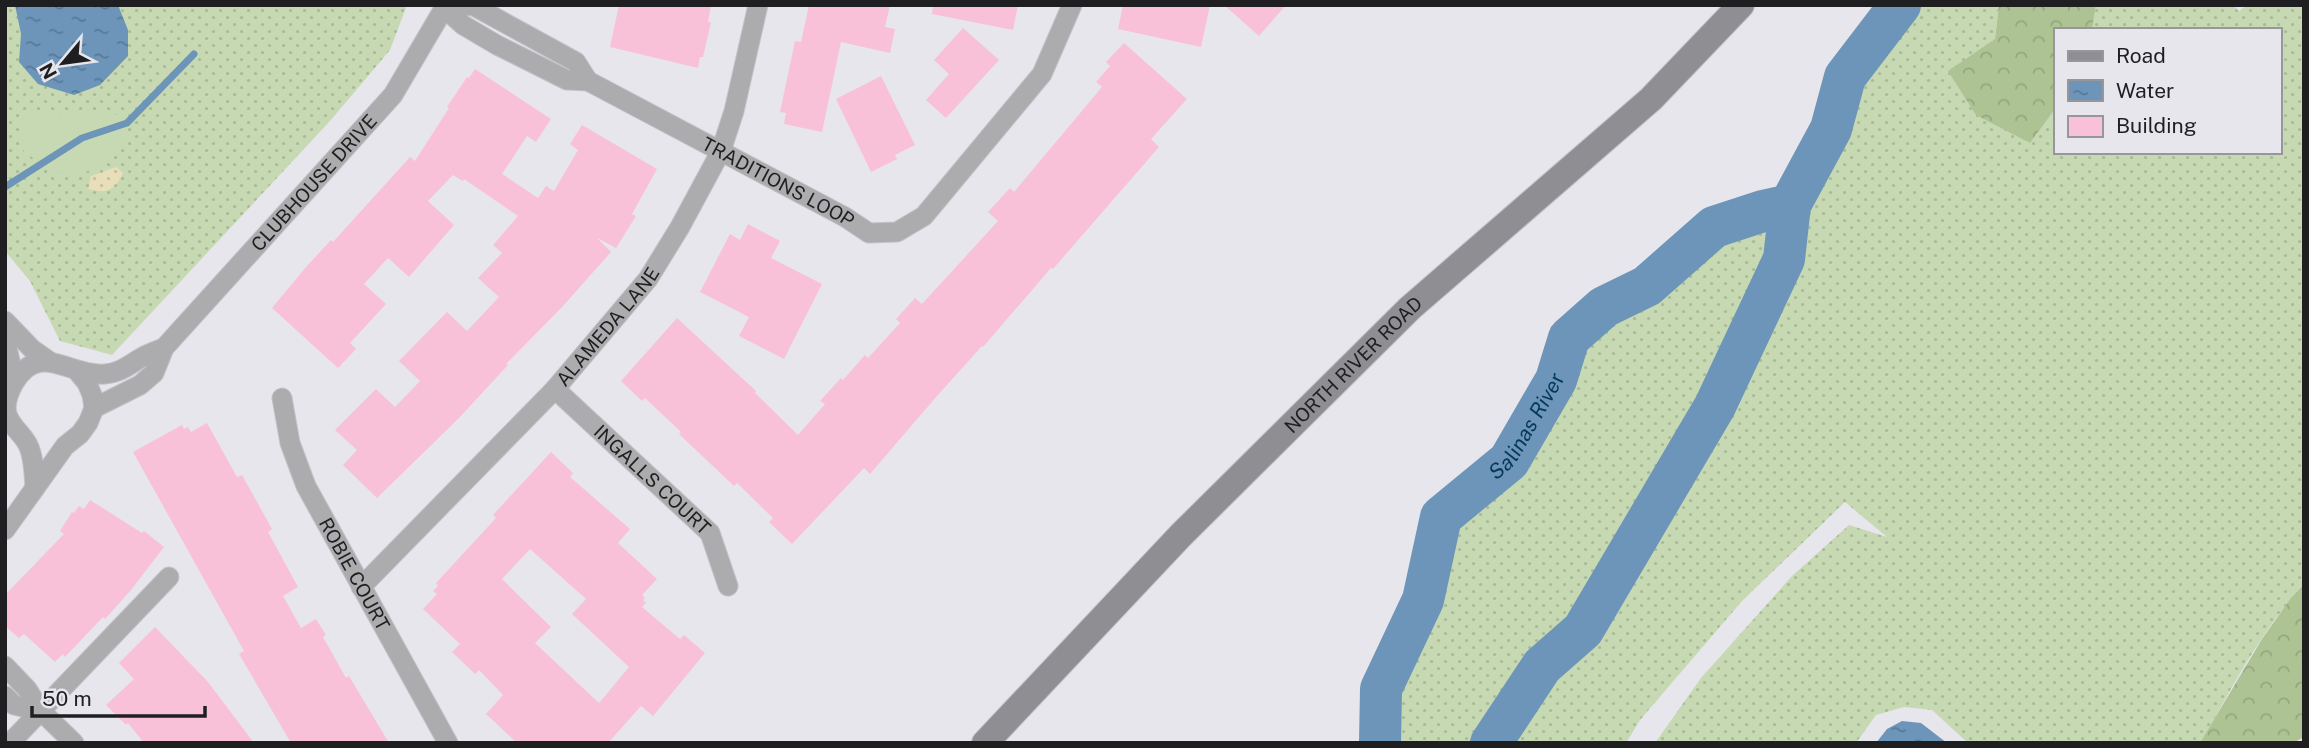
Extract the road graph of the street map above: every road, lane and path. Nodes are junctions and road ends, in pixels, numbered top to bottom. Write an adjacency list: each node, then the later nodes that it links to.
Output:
1 (758, 5): 5 (street, ALAMEDA LANE)
2 (1072, 5): 5 (street, TRADITIONS LOOP)
3 (1741, 5): 28 (main road, NORTH RIVER ROAD)
4 (446, 7): 5 (street, TRADITIONS LOOP); 8 (street, CLUBHOUSE DRIVE)
5 (721, 151): 11 (street, ALAMEDA LANE)
6 (5, 321): 9 (street, CLUBHOUSE DRIVE)
7 (5, 339): 12 (street)
8 (164, 348): 10 (street, CLUBHOUSE DRIVE); 14 (street, CLUBHOUSE DRIVE)
9 (49, 361): 10 (street, CLUBHOUSE DRIVE); 12 (street)
10 (78, 372): 14 (street)
11 (555, 389): 20 (street, INGALLS COURT); 21 (street, ALAMEDA LANE)
12 (10, 390): 15 (street)
13 (282, 398): 21 (street, ROBIE COURT)
14 (94, 408): 16 (street)
15 (28, 444): 16 (street); 17 (street)
16 (65, 446): 17 (street)
17 (35, 488): 18 (street)
18 (5, 530)
19 (169, 577): 24 (street)
20 (728, 586)
21 (361, 587): 27 (street, ROBIE COURT)
22 (5, 666): 24 (street)
23 (5, 696): 24 (street)
24 (41, 711): 25 (street); 26 (street)
25 (10, 743)
26 (74, 743)
27 (448, 743)
28 (985, 743)

